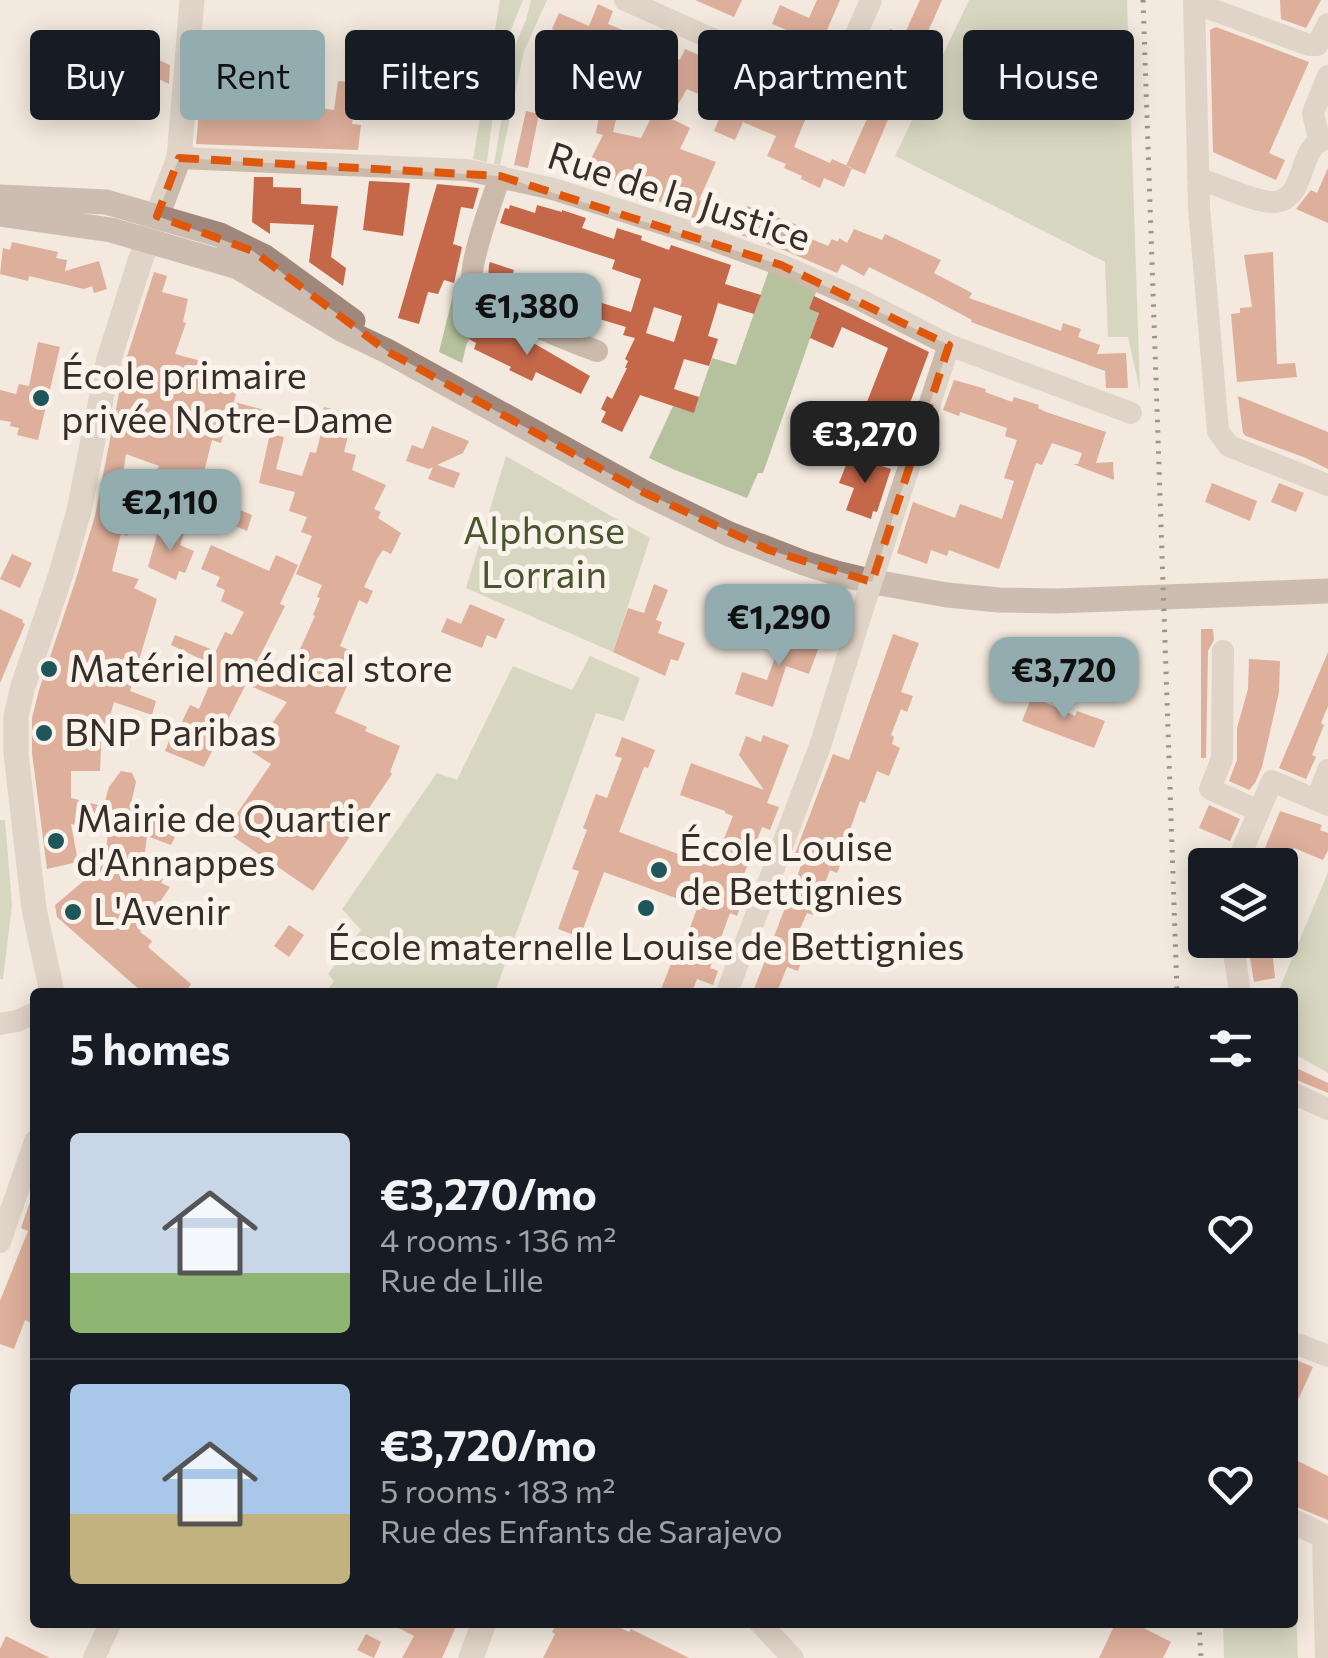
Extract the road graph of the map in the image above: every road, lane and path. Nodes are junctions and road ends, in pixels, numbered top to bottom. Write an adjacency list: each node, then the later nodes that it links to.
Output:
1 (192, 0): 8 (street)
2 (625, 0): 3 (street)
3 (871, 0)
4 (1194, 2): 5 (street); 10 (street)
5 (1328, 24)
6 (1328, 76): 7 (street)
7 (1324, 139): 10 (street)
8 (179, 158): 9 (street, Rue de la Justice); 13 (street)
9 (500, 176): 15 (street, Rue de la Justice); 17 (street)
10 (1198, 178): 19 (street)
11 (0, 197): 13 (main road)
12 (0, 214): 14 (main road)
13 (157, 216): 14 (street); 16 (main road)
14 (147, 240): 16 (main road); 22 (street)
15 (949, 345): 18 (street, Rue de la Justice); 29 (street, bridge)
16 (387, 351): 20 (main road)
17 (597, 351)
18 (1131, 413)
19 (1328, 485)
20 (1328, 590)
21 (1224, 651): 25 (street)
22 (8, 727): 28 (street)
23 (1328, 770): 24 (street)
24 (1322, 802): 25 (street)
25 (1258, 812): 26 (street)
26 (1243, 848)
27 (1235, 958): 30 (street)
28 (51, 988)
29 (729, 988)
30 (1239, 988)
31 (30, 1015): 32 (street)
32 (0, 1024)
33 (1298, 1096): 34 (street)
34 (1328, 1109)
35 (30, 1156): 36 (street)
36 (0, 1242)
37 (1300, 1345): 38 (street)
38 (1328, 1356)
39 (1298, 1524): 40 (street)
40 (1325, 1537): 47 (street)
41 (108, 1628): 44 (street)
42 (482, 1628): 45 (street)
43 (765, 1628): 46 (street)
44 (94, 1658)
45 (471, 1658)
46 (793, 1658)
47 (1326, 1658)

